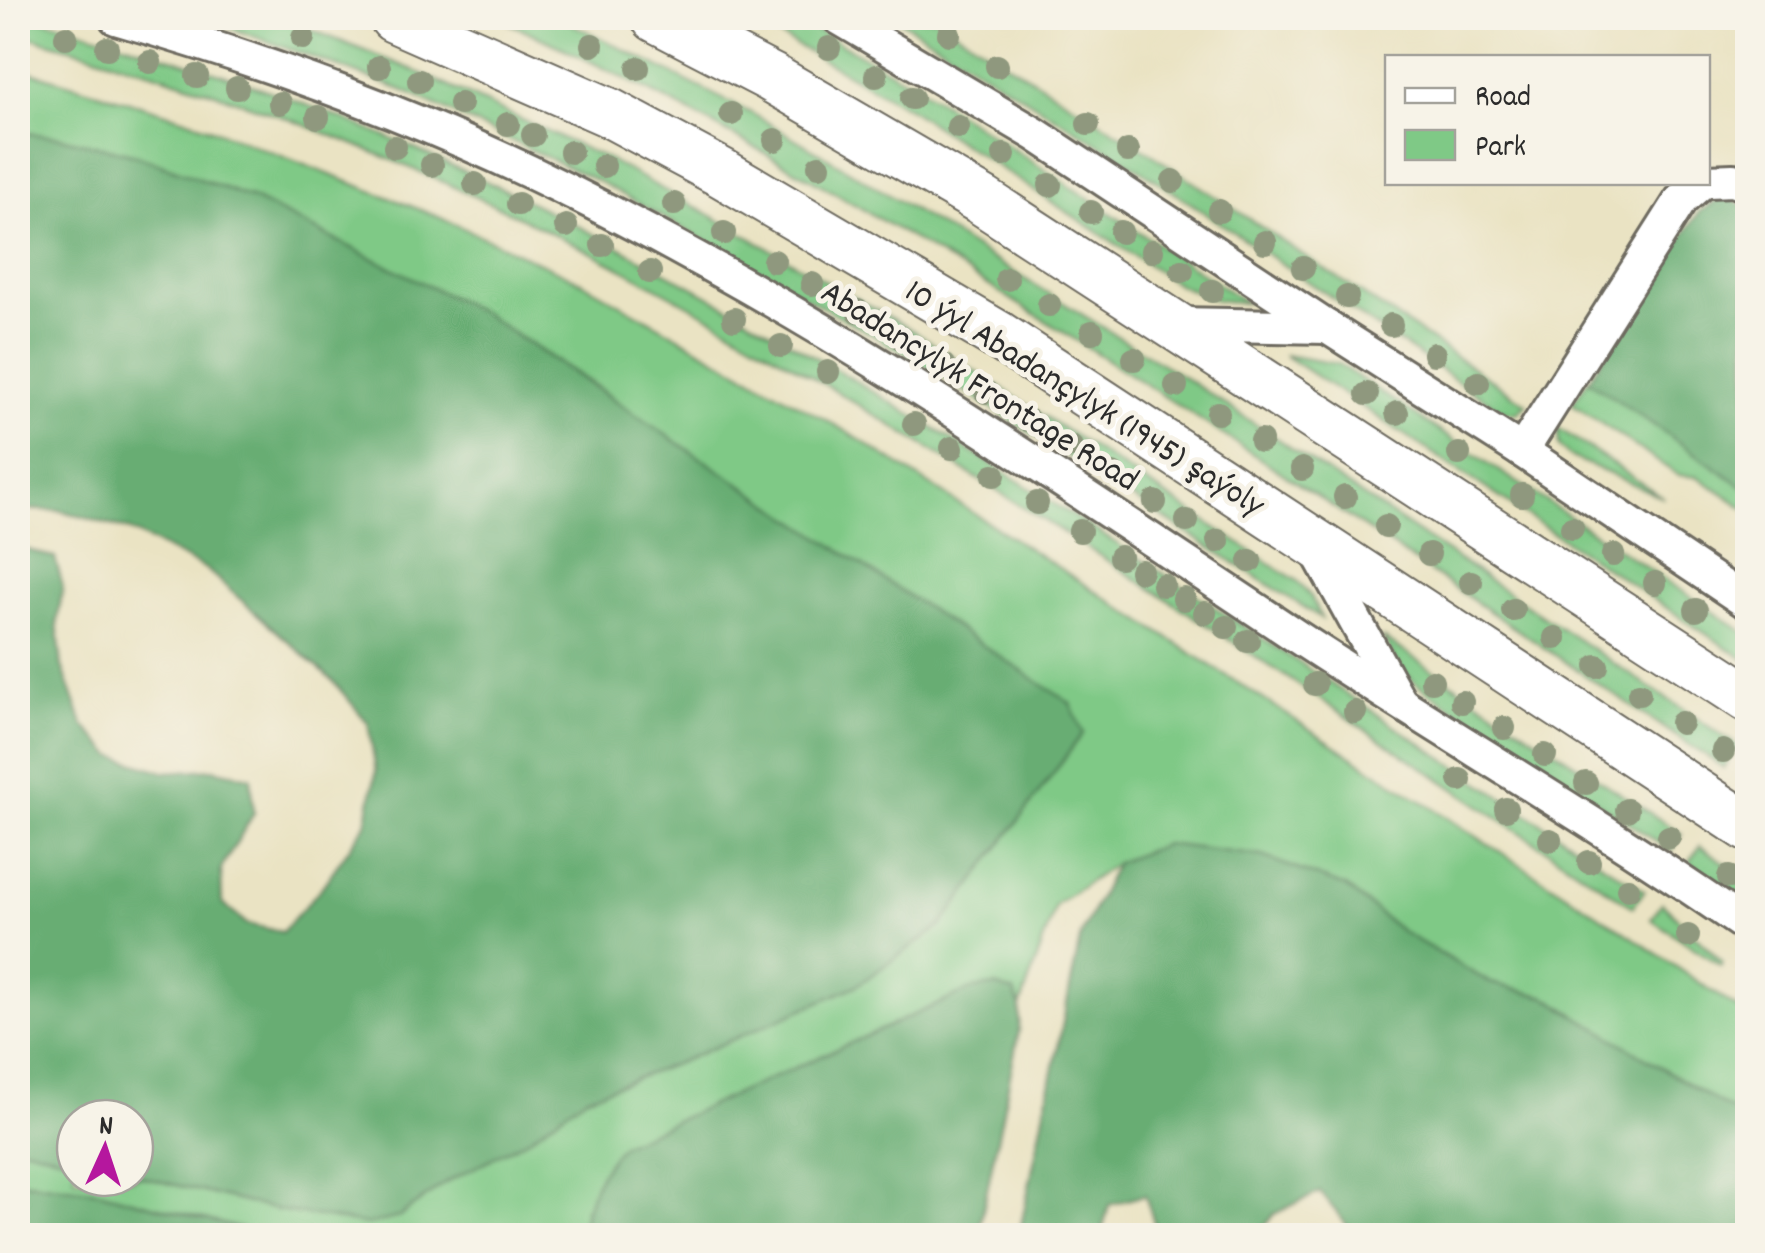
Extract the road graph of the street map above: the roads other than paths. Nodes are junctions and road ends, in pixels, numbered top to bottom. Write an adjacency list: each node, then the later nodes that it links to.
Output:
1 (116, 18): 14 (street, Abadancylyk Frontage Road)
2 (394, 18): 11 (main road, 10 ýyl Abadançylyk (1945) şaýoly)
3 (656, 18): 8 (main road)
4 (839, 18): 9 (street)
5 (1710, 182): 7 (street)
6 (1700, 185): 10 (street)
7 (1748, 186)
8 (1176, 324): 9 (street); 13 (main road)
9 (1327, 327): 10 (street)
10 (1522, 451): 12 (street)
11 (1309, 538): 14 (street); 15 (main road, 10 ýyl Abadançylyk (1945) şaýoly)
12 (1748, 603)
13 (1748, 698)
14 (1402, 706): 16 (street, Abadancylyk Frontage Road)
15 (1748, 827)
16 (1748, 927)

